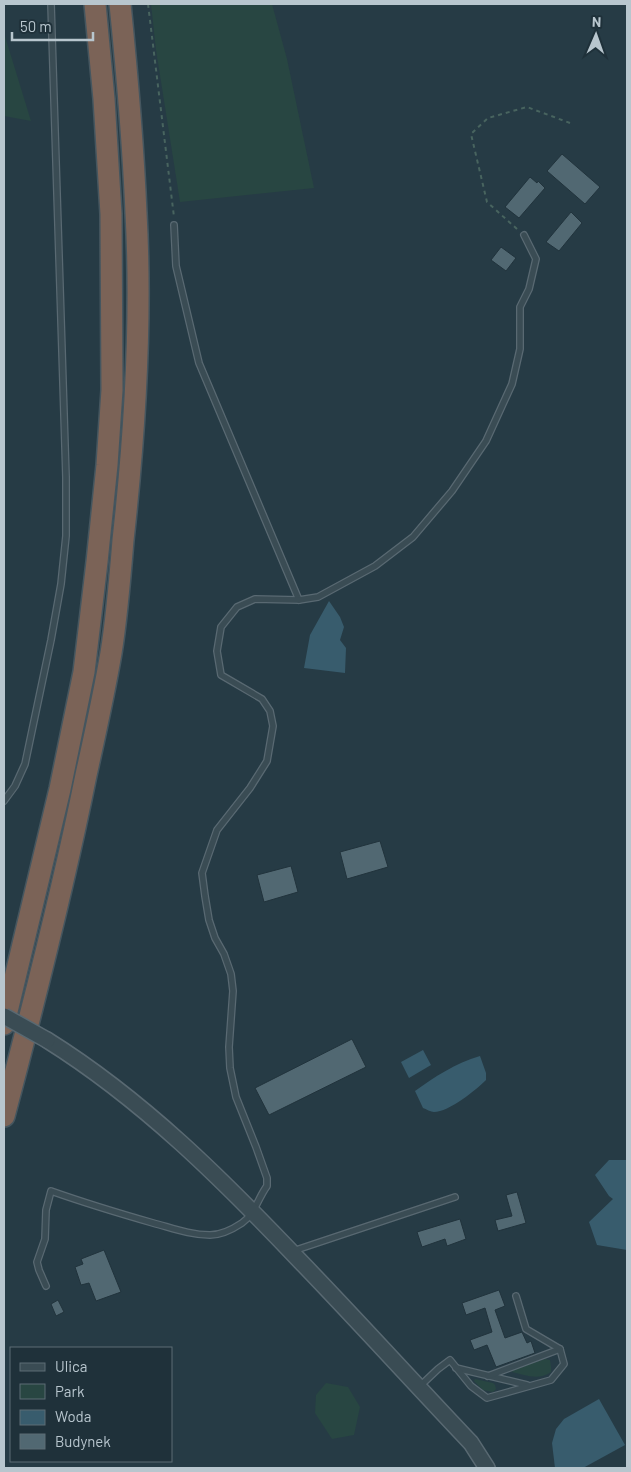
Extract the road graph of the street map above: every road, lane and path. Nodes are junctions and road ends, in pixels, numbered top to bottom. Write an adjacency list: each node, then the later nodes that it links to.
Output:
1 (51, 4): 9 (lane)
2 (94, 4): 11 (highway)
3 (120, 4): 12 (highway)
4 (148, 4): 6 (path)
5 (570, 123): 7 (path)
6 (174, 225): 8 (lane)
7 (524, 235): 8 (lane)
8 (299, 600): 14 (lane)
9 (4, 801)
10 (4, 1016): 14 (street, bridge)
11 (4, 1024)
12 (4, 1116)
13 (455, 1197): 15 (lane)
14 (253, 1212): 15 (street); 16 (lane)
15 (291, 1252): 22 (street)
16 (46, 1286)
17 (516, 1296): 18 (lane)
18 (560, 1349): 20 (lane); 21 (lane)
19 (456, 1368): 20 (lane); 21 (lane); 22 (lane)
20 (488, 1376): 21 (lane)
21 (529, 1386)
22 (418, 1387): 23 (street)
23 (487, 1468)

